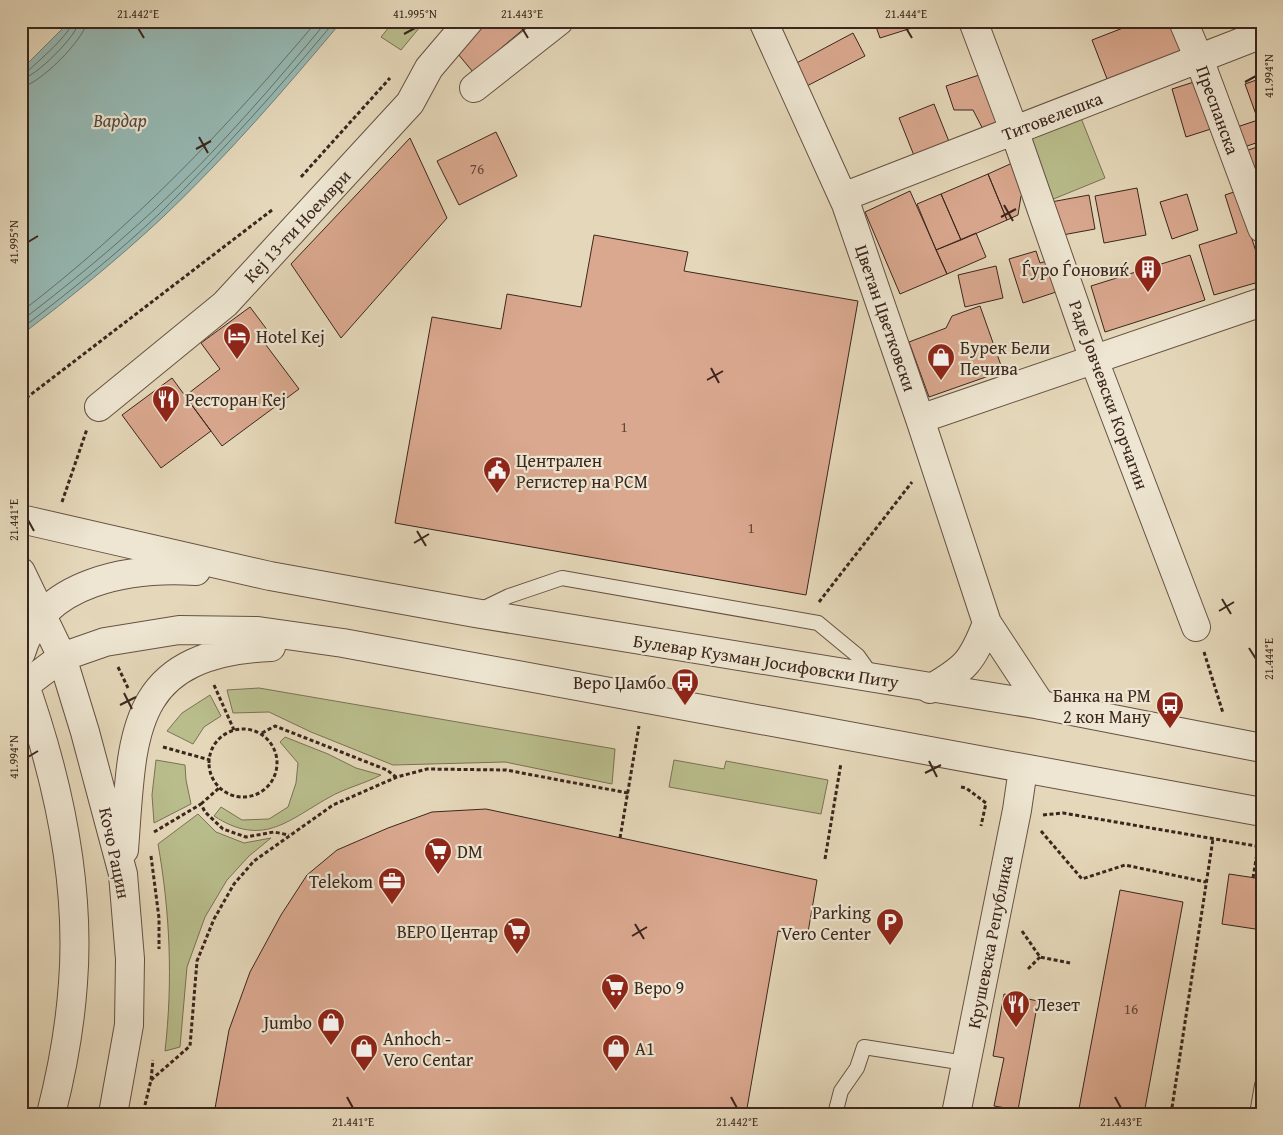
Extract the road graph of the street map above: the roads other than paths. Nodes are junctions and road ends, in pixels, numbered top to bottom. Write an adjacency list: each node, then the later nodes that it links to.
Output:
1 (470, 21): 14 (street, Кеј 13-ти Ноември)
2 (559, 21): 8 (street)
3 (763, 21): 10 (street, Цветан Цветковски)
4 (973, 21): 9 (street, Раде Јовчевски Корчагин)
5 (1182, 21): 7 (street, Преспанска)
6 (1262, 34): 7 (street, Титовелешка)
7 (1199, 59): 9 (street, Титовелешка); 11 (street, Преспанска)
8 (474, 88)
9 (1014, 130): 10 (street, Титовелешка); 13 (street, Раде Јовчевски Корчагин)
10 (843, 197): 15 (street, Цветан Цветковски)
11 (1262, 228)
12 (1262, 302): 13 (street)
13 (1094, 360): 15 (street); 21 (street, Раде Јовчевски Корчагин)
14 (100, 407)
15 (920, 419): 20 (street, Цветан Цветковски)
16 (21, 519): 18 (street, Булевар Кузман Јосифовски Питу)
17 (21, 572): 22 (street, Кочо Рацин)
18 (270, 576): 19 (street, Булевар Кузман Јосифовски Питу); 22 (street, Булевар Кузман Јосифовски Питу)
19 (475, 613): 25 (street, Булевар Кузман Јосифовски Питу); 25 (lane)
20 (987, 623): 27 (street); 28 (street, Цветан Цветковски)
21 (1196, 627)
22 (28, 630): 24 (street, Кочо Рацин)
23 (343, 643): 24 (street); 30 (street); 32 (street)
24 (62, 657): 26 (street); 32 (street, Кочо Рацин)
25 (875, 680): 27 (street, Булевар Кузман Јосифовски Питу)
26 (23, 682): 35 (street)
27 (930, 689): 28 (street, Булевар Кузман Јосифовски Питу)
28 (1041, 705): 29 (street, Булевар Кузман Јосифовски Питу)
29 (1262, 748)
30 (1023, 769): 31 (street); 33 (street, Крушевска Република)
31 (1262, 812)
32 (123, 874): 36 (street, Кочо Рацин)
33 (965, 1063): 37 (lane); 38 (street, Крушевска Република)
34 (1262, 1085): 39 (lane)
35 (50, 1114)
36 (113, 1114)
37 (835, 1114)
38 (956, 1114)
39 (1257, 1114)

